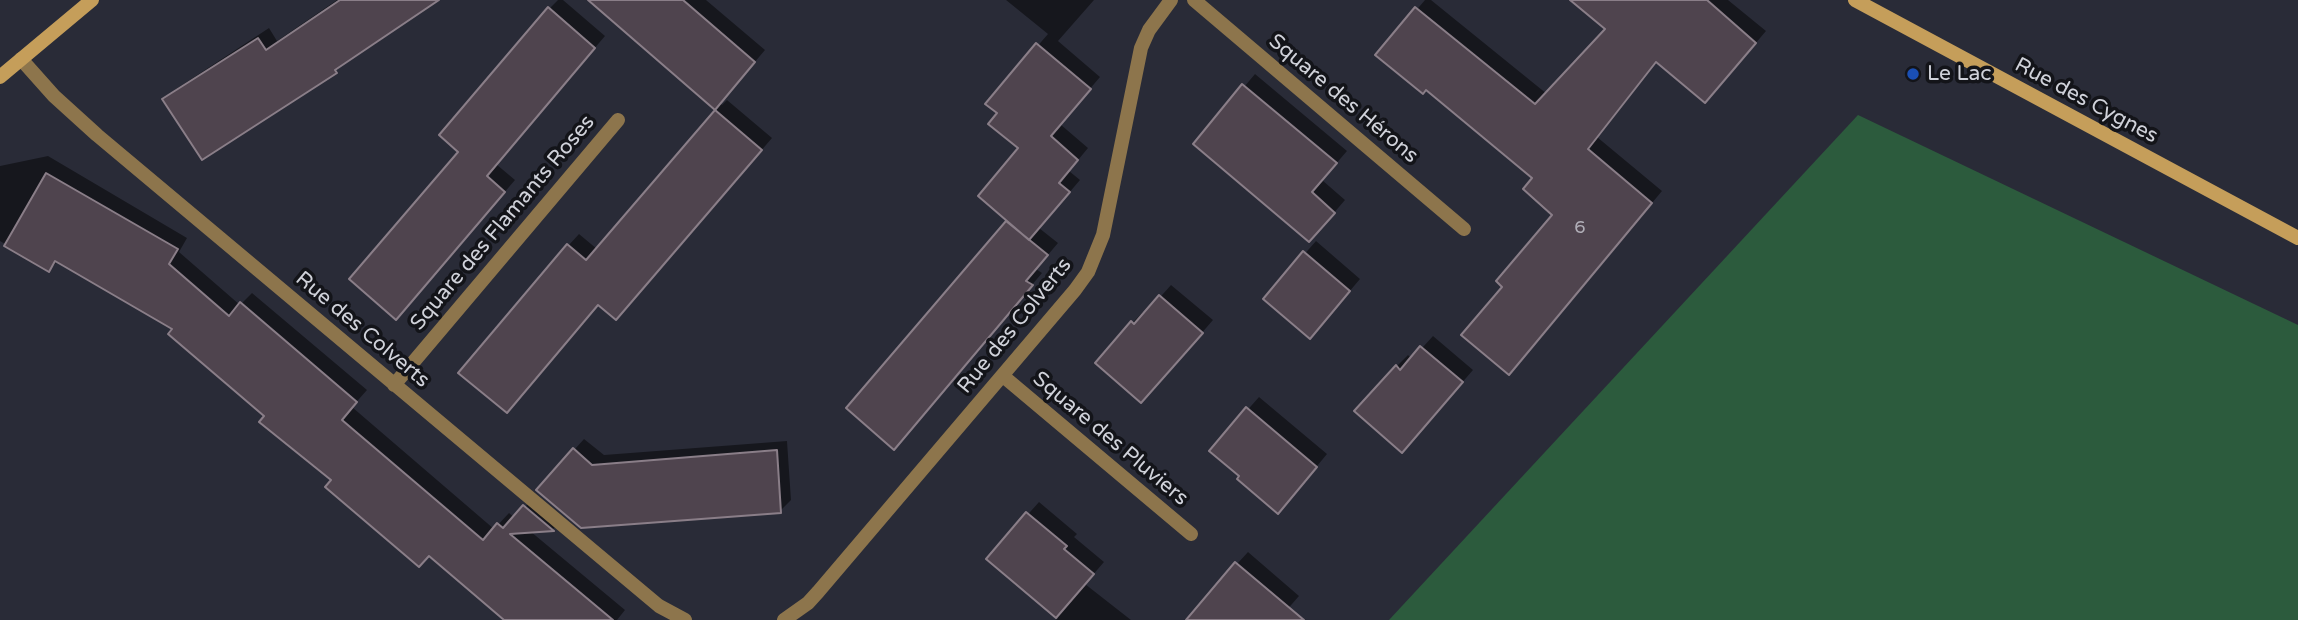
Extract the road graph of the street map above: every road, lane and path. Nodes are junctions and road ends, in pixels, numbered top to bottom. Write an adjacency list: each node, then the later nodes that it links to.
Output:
1 (92, 0): 5 (main road)
2 (1171, 0): 10 (street, Rue des Colverts)
3 (1194, 0): 8 (street, Square des Hérons)
4 (1855, 0): 9 (main road, Rue des Cygnes)
5 (21, 59): 6 (main road); 11 (street, Rue des Colverts)
6 (0, 77)
7 (618, 120): 11 (street, Square des Flamants Roses)
8 (1464, 229)
9 (2298, 238)
10 (1003, 376): 12 (street, Square des Pluviers); 14 (street, Rue des Colverts)
11 (394, 384): 13 (street, Rue des Colverts)
12 (1191, 534)
13 (685, 620)
14 (784, 620)

